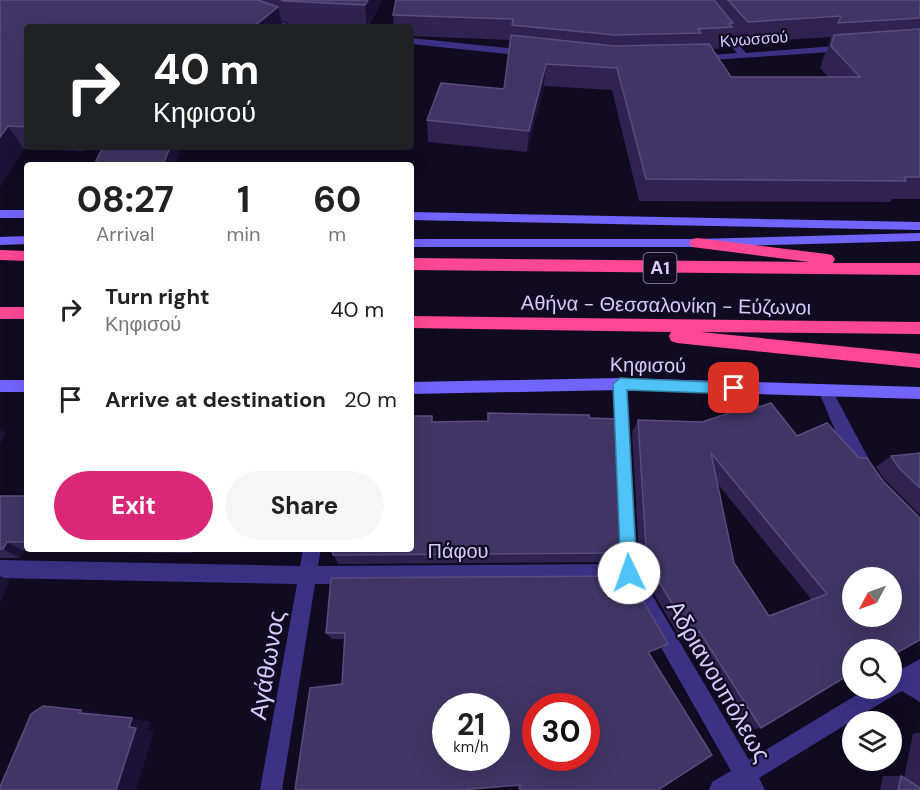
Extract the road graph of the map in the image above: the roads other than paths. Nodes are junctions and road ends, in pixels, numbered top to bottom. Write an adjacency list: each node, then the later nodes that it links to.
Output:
1 (696, 0): 7 (street)
2 (252, 15): 3 (street)
3 (279, 24)
4 (414, 41): 6 (street)
5 (862, 47): 7 (street, Κνωσσού)
6 (539, 54)
7 (743, 55): 8 (street, Κνωσσού)
8 (690, 60)
9 (0, 214): 10 (main road)
10 (24, 214)
11 (414, 216): 12 (main road)
12 (920, 226)
13 (920, 237): 17 (main road)
14 (24, 240): 15 (main road)
15 (0, 241)
16 (414, 243): 17 (main road)
17 (697, 243): 21 (highway)
18 (0, 255): 19 (highway)
19 (24, 256)
20 (414, 264): 21 (highway, Αθήνα - Θεσσαλονίκη - Εύζωνοι / Α1)
21 (914, 269)
22 (0, 313): 23 (highway)
23 (24, 313)
24 (414, 322): 25 (highway, Αθήνα - Θεσσαλονίκη - Εύζωνοι)
25 (568, 325): 26 (highway, Αθήνα - Θεσσαλονίκη - Εύζωνοι); 27 (highway)
26 (920, 328)
27 (920, 361)
28 (620, 384): 31 (main road, Κηφισού); 32 (main road, Κηφισού); 37 (street, Αδριανουπόλεως)
29 (0, 386): 30 (main road)
30 (24, 386)
31 (414, 388)
32 (826, 392): 33 (main road, Κηφισού); 34 (street)
33 (920, 393)
34 (876, 485)
35 (312, 552): 38 (street, Αγάθωνος)
36 (0, 569): 38 (street, Πάφου)
37 (629, 573): 38 (street, Πάφου); 44 (street, Αδριανουπόλεως)
38 (308, 575): 45 (street, Αγάθωνος)
39 (920, 669): 40 (street)
40 (902, 680)
41 (902, 687): 42 (street)
42 (920, 692)
43 (873, 699): 44 (street)
44 (750, 783): 46 (street); 47 (street)
45 (271, 790)
46 (720, 790)
47 (769, 790)

